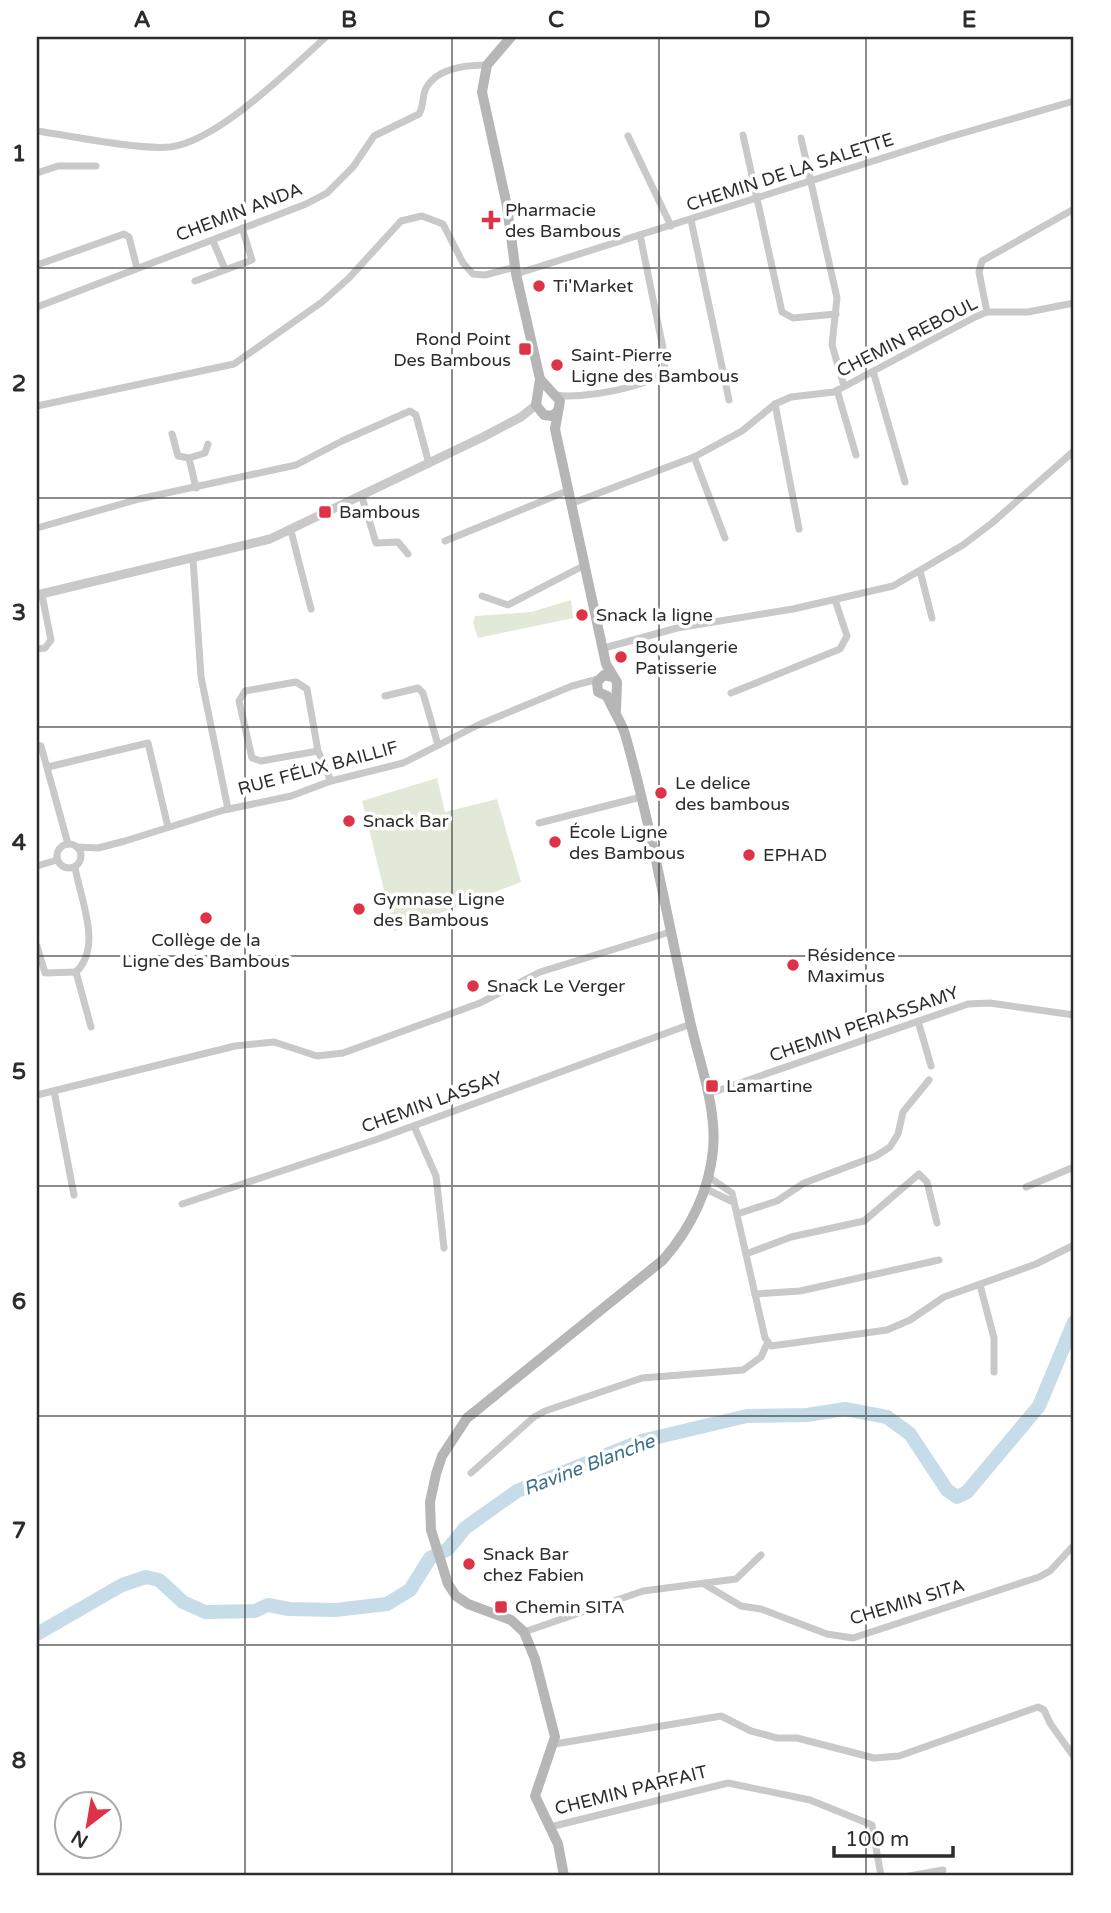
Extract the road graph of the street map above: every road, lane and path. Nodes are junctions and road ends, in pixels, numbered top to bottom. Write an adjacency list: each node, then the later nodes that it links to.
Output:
1 (326, 37): 5 (street)
2 (511, 37): 3 (main road)
3 (486, 65): 16 (street, CHEMIN ANDA); 22 (main road)
4 (1074, 101): 11 (street, CHEMIN DE LA SALETTE)
5 (37, 131)
6 (743, 135): 12 (street)
7 (628, 136): 15 (street)
8 (801, 138): 11 (street)
9 (96, 166): 10 (street)
10 (37, 173)
11 (811, 182): 12 (street, CHEMIN DE LA SALETTE); 27 (street)
12 (758, 199): 14 (street, CHEMIN DE LA SALETTE); 27 (street)
13 (1074, 209): 26 (street)
14 (691, 220): 15 (street, CHEMIN DE LA SALETTE); 33 (street)
15 (671, 226): 17 (street, CHEMIN DE LA SALETTE)
16 (242, 228): 18 (street, CHEMIN ANDA); 21 (street)
17 (639, 235): 22 (street, CHEMIN DE LA SALETTE); 32 (street)
18 (213, 241): 20 (street, CHEMIN ANDA); 21 (street)
19 (37, 265): 20 (street)
20 (137, 268): 25 (street, CHEMIN ANDA)
21 (225, 269): 23 (street)
22 (516, 270): 29 (main road); 35 (street, CHEMIN DE LA SALETTE)
23 (195, 281)
24 (1074, 303): 26 (street, CHEMIN REBOUL)
25 (38, 304)
26 (987, 312): 28 (street, CHEMIN REBOUL)
27 (836, 314): 30 (street)
28 (873, 371): 30 (street, CHEMIN REBOUL); 46 (street)
29 (540, 379): 31 (main road); 36 (main road)
30 (841, 388): 34 (street, CHEMIN REBOUL); 42 (street)
31 (554, 394): 32 (street); 36 (main road); 37 (main road)
32 (575, 398): 37 (street)
33 (729, 400)
34 (775, 404): 43 (street, CHEMIN REBOUL); 52 (street)
35 (37, 406)
36 (539, 408): 37 (main road); 38 (main road); 45 (street)
37 (558, 410): 38 (main road)
38 (555, 429): 48 (main road)
39 (172, 434): 44 (street)
40 (208, 444): 44 (street)
41 (1074, 451): 59 (street)
42 (856, 455)
43 (694, 457): 50 (street, CHEMIN REBOUL); 54 (street)
44 (189, 458): 47 (street)
45 (429, 464): 47 (street); 49 (street)
46 (905, 482)
47 (197, 488): 51 (street)
48 (568, 491): 50 (main road); 55 (street)
49 (362, 497): 53 (street); 56 (street)
50 (570, 504): 58 (main road)
51 (37, 528)
52 (799, 529)
53 (291, 531): 57 (street); 63 (street)
54 (725, 538)
55 (445, 541)
56 (408, 554)
57 (193, 559): 60 (street); 82 (street)
58 (585, 565): 61 (street); 65 (main road)
59 (920, 571): 62 (street); 64 (street)
60 (40, 595): 66 (street)
61 (482, 596)
62 (835, 600): 65 (street); 72 (street)
63 (311, 609)
64 (932, 618)
65 (604, 648): 67 (main road)
66 (37, 649)
67 (606, 664): 68 (main road); 69 (main road)
68 (613, 677): 69 (main road); 71 (main road)
69 (599, 678): 70 (street, RUE FÉLIX BAILLIF); 73 (main road)
70 (578, 685): 73 (street); 77 (street, RUE FÉLIX BAILLIF)
71 (617, 689): 73 (main road); 75 (main road)
72 (731, 693)
73 (603, 694): 75 (main road)
74 (385, 696): 77 (street)
75 (617, 710): 81 (main road)
76 (37, 745): 79 (street)
77 (438, 745): 80 (street, RUE FÉLIX BAILLIF)
78 (318, 751): 78 (street); 80 (street)
79 (48, 767): 84 (street); 85 (street)
80 (331, 781): 82 (street, RUE FÉLIX BAILLIF)
81 (641, 797): 83 (street); 91 (main road)
82 (228, 809): 84 (street, RUE FÉLIX BAILLIF)
83 (539, 823)
84 (168, 827): 86 (street, RUE FÉLIX BAILLIF)
85 (72, 846): 86 (street, RUE FÉLIX BAILLIF); 87 (street); 88 (street)
86 (98, 848): 87 (street, RUE FÉLIX BAILLIF)
87 (81, 859): 90 (street)
88 (57, 860): 89 (street); 90 (street)
89 (37, 866)
90 (75, 867): 93 (street)
91 (670, 932): 96 (main road); 100 (street)
92 (37, 946): 93 (street)
93 (76, 972): 97 (street)
94 (1074, 1015): 95 (street, CHEMIN PERIASSAMY)
95 (918, 1021): 98 (street); 101 (street, CHEMIN PERIASSAMY)
96 (691, 1024): 101 (main road); 103 (street, CHEMIN LASSAY)
97 (91, 1027)
98 (931, 1066)
99 (929, 1080): 111 (street)
100 (54, 1091): 102 (street); 108 (street)
101 (708, 1094): 105 (main road)
102 (37, 1095)
103 (414, 1126): 110 (street, CHEMIN LASSAY); 114 (street)
104 (1074, 1167): 106 (street)
105 (709, 1177): 107 (main road); 109 (street)
106 (1026, 1187)
107 (706, 1189): 109 (street); 125 (main road)
108 (74, 1195)
109 (733, 1202): 111 (street)
110 (182, 1203)
111 (737, 1214): 115 (street)
112 (937, 1223): 115 (street)
113 (1074, 1245): 117 (street)
114 (444, 1248)
115 (746, 1254): 118 (street)
116 (939, 1260): 118 (street)
117 (980, 1285): 119 (street); 120 (street)
118 (755, 1294): 119 (street)
119 (766, 1341): 121 (street)
120 (994, 1371)
121 (471, 1473)
122 (1074, 1545): 124 (street, CHEMIN SITA)
123 (761, 1555): 124 (street)
124 (704, 1584): 125 (street)
125 (524, 1632): 126 (main road)
126 (555, 1744): 127 (street); 128 (main road)
127 (1074, 1758)
128 (550, 1827): 130 (main road); 131 (street, CHEMIN PARFAIT)
129 (943, 1870): 132 (street)
130 (564, 1876)
131 (881, 1876)
132 (909, 1876)

